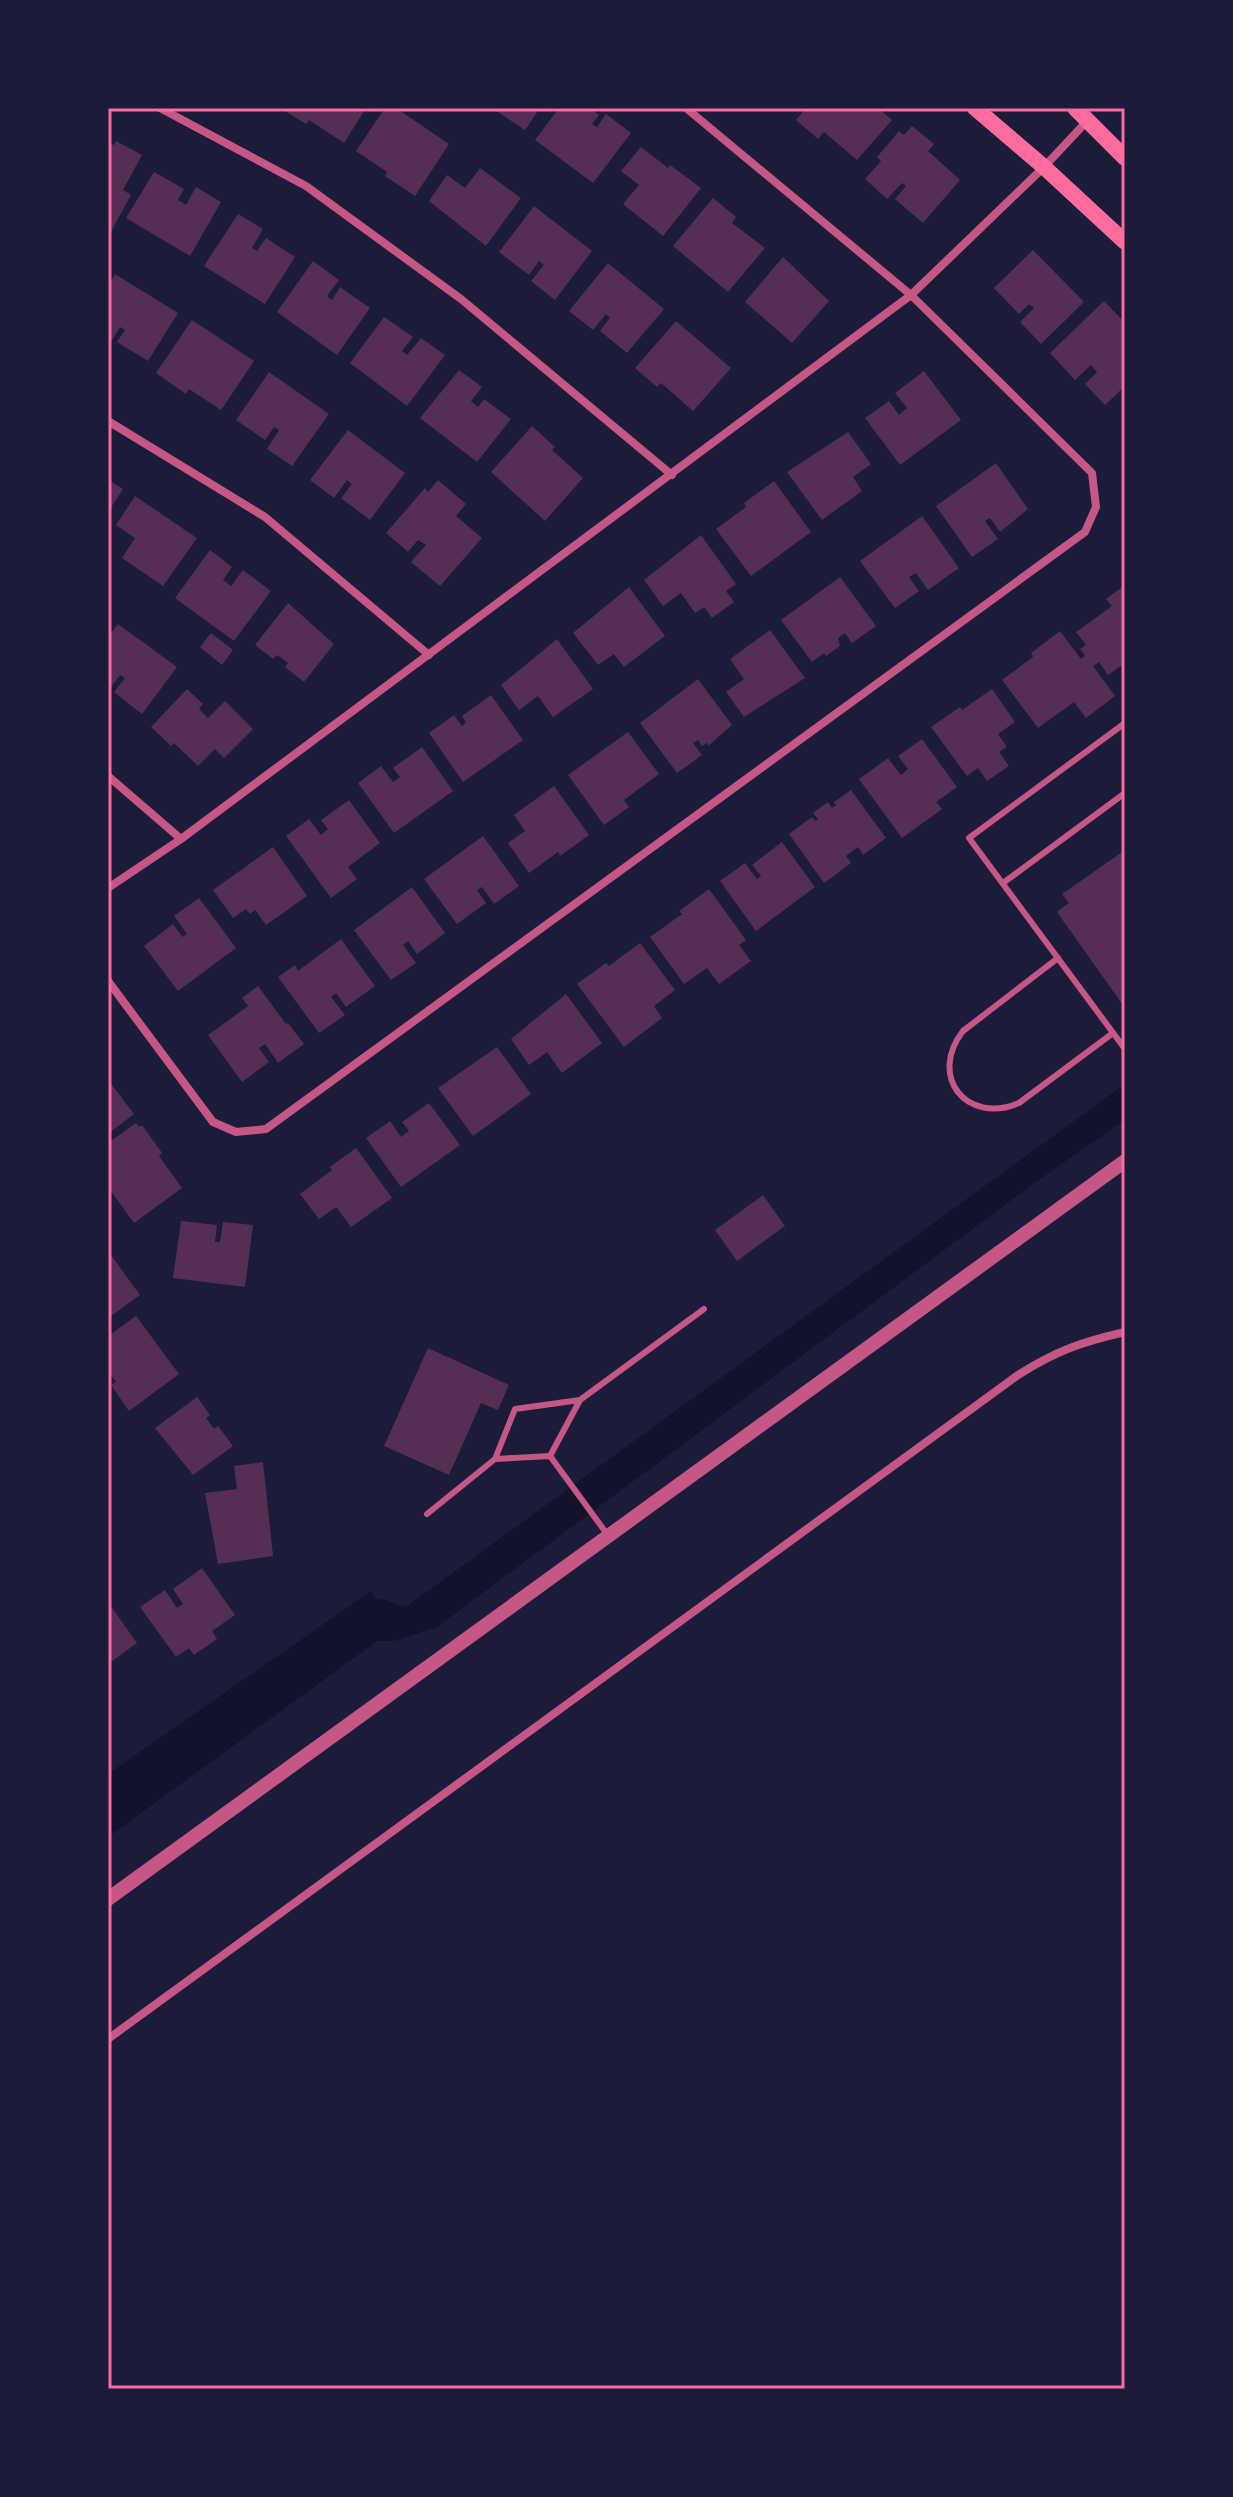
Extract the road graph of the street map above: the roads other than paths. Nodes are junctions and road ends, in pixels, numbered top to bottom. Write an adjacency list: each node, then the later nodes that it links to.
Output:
1 (160, 108): 11 (street)
2 (686, 108): 9 (street)
3 (975, 108): 7 (main road)
4 (1075, 108): 5 (main road)
5 (1088, 120): 6 (main road); 7 (street)
6 (1125, 158)
7 (1044, 167): 8 (main road); 9 (street)
8 (1125, 242)
9 (911, 295): 11 (street); 20 (street)
10 (108, 421): 12 (street)
11 (672, 475): 12 (street)
12 (429, 655): 16 (street)
13 (1125, 723): 17 (lane)
14 (108, 776): 16 (street)
15 (1125, 793): 17 (lane)
16 (181, 839): 18 (street)
17 (1003, 883): 19 (lane)
18 (108, 888)
19 (1058, 958): 21 (lane); 21 (lane)
20 (108, 981)
21 (1113, 1033): 22 (lane)
22 (1125, 1049)
23 (1125, 1161): 30 (street)
24 (704, 1309): 26 (lane)
25 (1125, 1332): 32 (street)
26 (580, 1400): 27 (lane); 28 (lane)
27 (550, 1456): 28 (lane); 30 (lane)
28 (495, 1459): 29 (lane)
29 (427, 1514)
30 (608, 1536): 31 (street)
31 (108, 1899)
32 (108, 2039)

